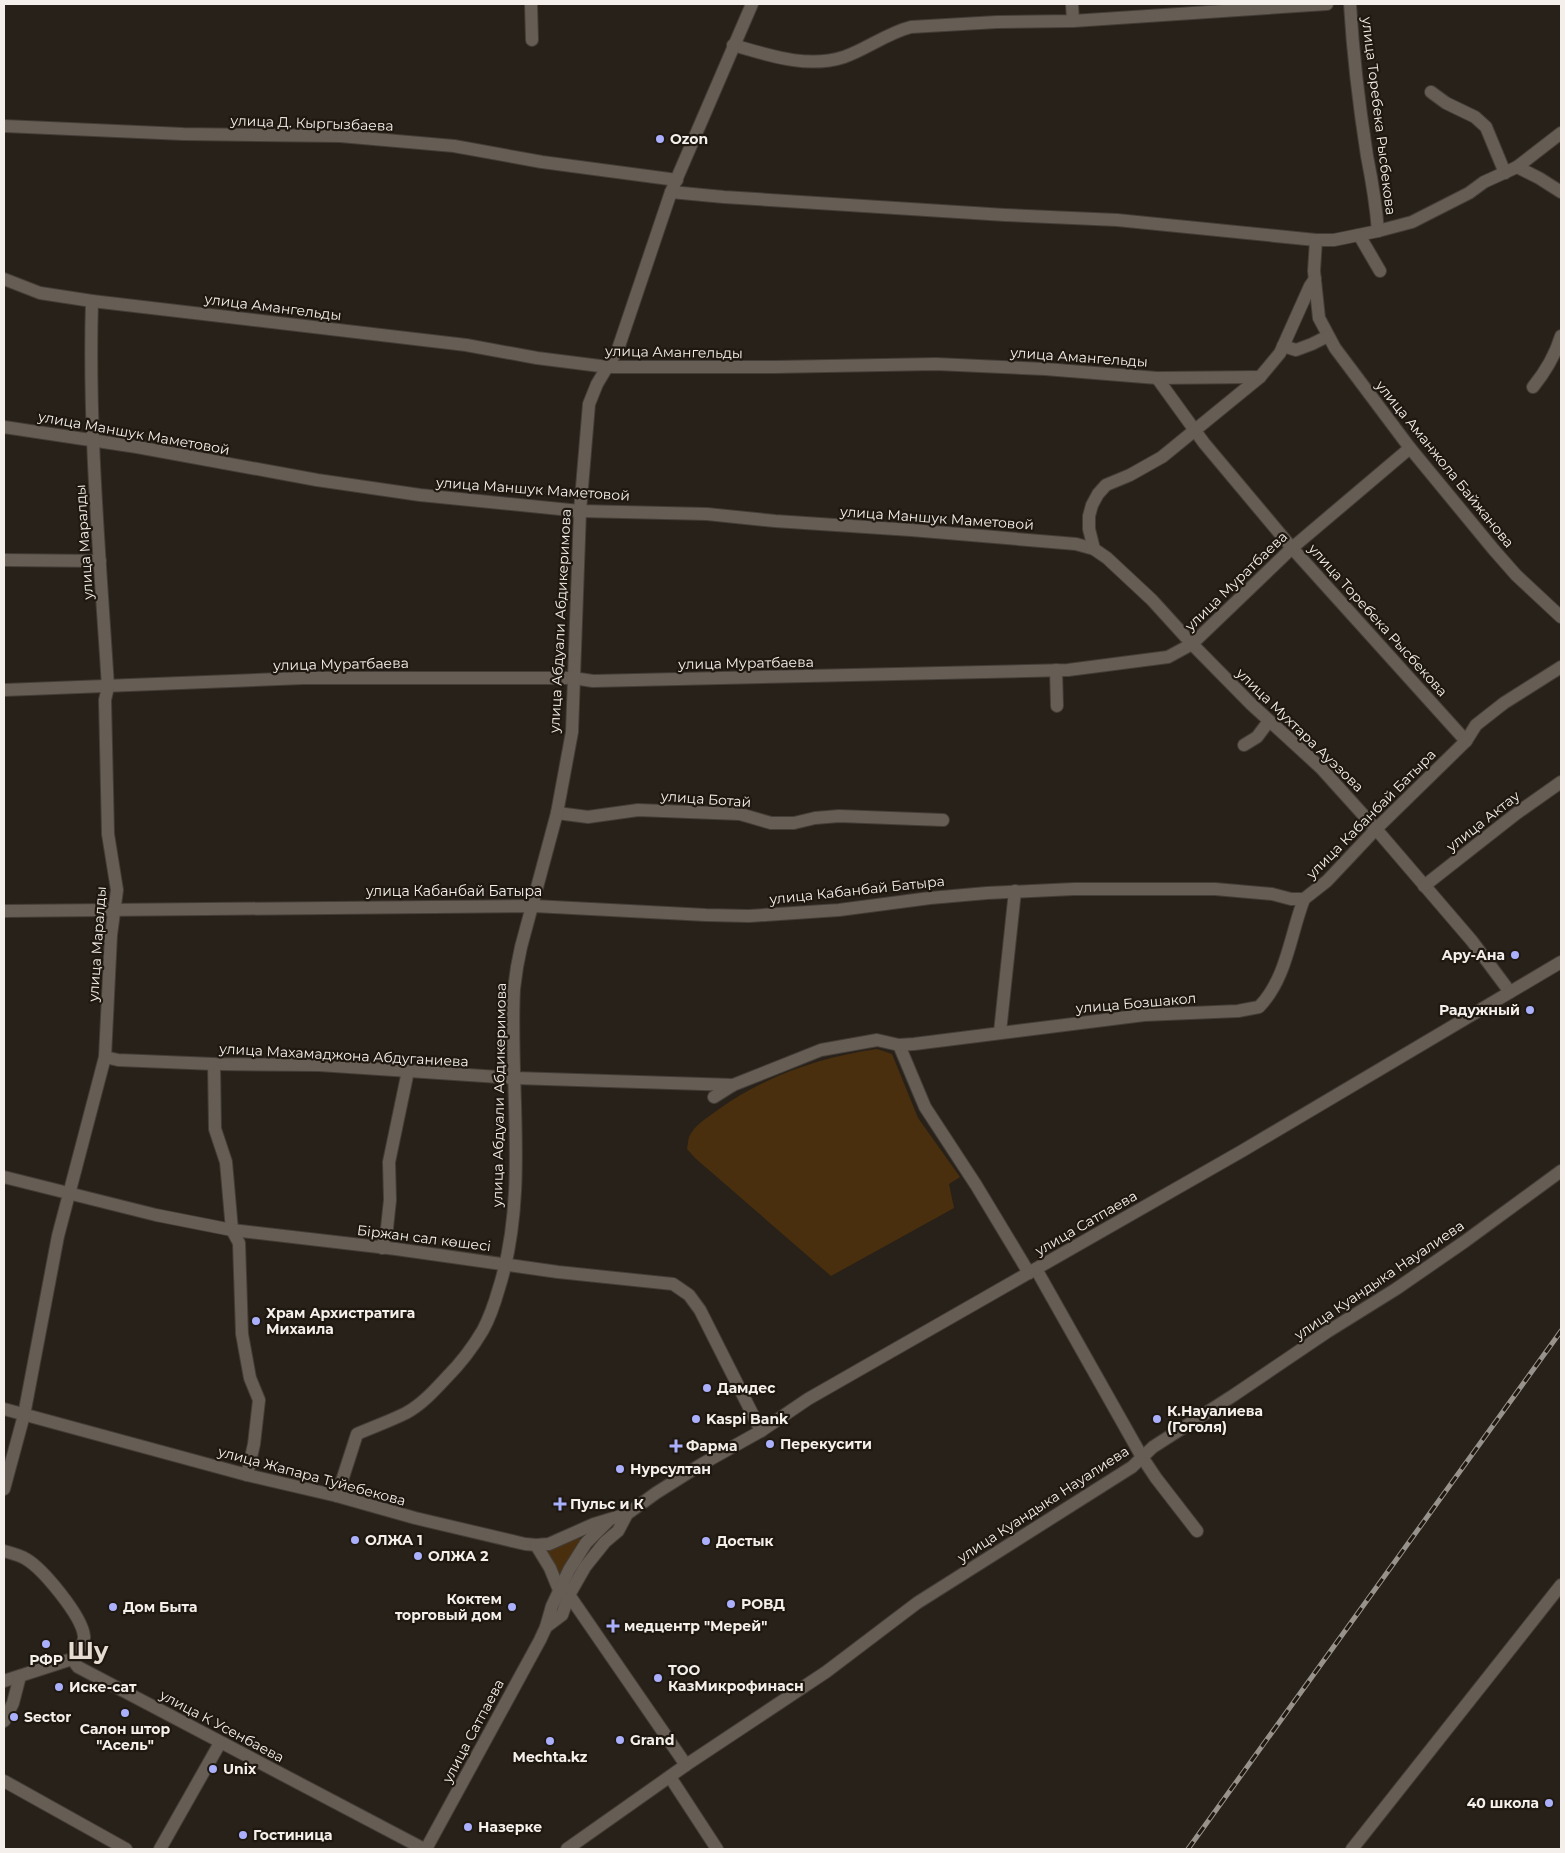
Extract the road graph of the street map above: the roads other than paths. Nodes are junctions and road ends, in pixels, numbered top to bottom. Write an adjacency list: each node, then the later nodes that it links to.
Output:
1 (531, 4): 8 (street)
2 (752, 4): 9 (street, улица Абдуали Абдикеримова)
3 (1072, 4): 7 (street)
4 (1327, 4): 6 (street)
5 (1350, 4): 17 (street, улица Торебека Рысбекова)
6 (1194, 9): 7 (street)
7 (1073, 21): 9 (street)
8 (532, 40)
9 (733, 45): 15 (street, улица Абдуали Абдикеримова)
10 (1432, 92): 14 (street)
11 (4, 126): 15 (street, улица Д. Кыргызбаева)
12 (1561, 133): 13 (street, улица Д. Кыргызбаева)
13 (1517, 167): 14 (street, улица Д. Кыргызбаева); 16 (street)
14 (1505, 173): 17 (street, улица Д. Кыргызбаева)
15 (674, 186): 19 (street, улица Д. Кыргызбаева); 27 (street, улица Абдуали Абдикеримова)
16 (1561, 192)
17 (1378, 231): 18 (street, улица Д. Кыргызбаева)
18 (1359, 235): 19 (street, улица Д. Кыргызбаева); 20 (street)
19 (1316, 240): 21 (street)
20 (1380, 272)
21 (1315, 278): 24 (street, улица Аманжола Байжанова); 26 (street)
22 (4, 279): 23 (street, улица Амангельды)
23 (92, 301): 27 (street, улица Амангельды); 33 (street, улица Маралды)
24 (1328, 336): 26 (street); 34 (street, улица Аманжола Байжанова)
25 (1561, 336): 30 (street)
26 (1283, 346): 28 (street)
27 (608, 367): 29 (street, улица Амангельды); 35 (street, улица Абдуали Абдикеримова)
28 (1260, 376): 29 (street, улица Амангельды); 32 (street)
29 (1158, 378): 32 (street, улица Торебека Рысбекова)
30 (1533, 387)
31 (4, 427): 33 (street, улица Маншук Маметовой)
32 (1196, 429): 36 (street, улица Торебека Рысбекова); 37 (street)
33 (94, 441): 35 (street, улица Маншук Маметовой); 39 (street, улица Маралды)
34 (1410, 448): 36 (street, улица Муратбаева); 40 (street, улица Аманжола Байжанова)
35 (580, 511): 37 (street, улица Маншук Маметовой); 44 (street, улица Абдуали Абдикеримова)
36 (1292, 548): 41 (street, улица Муратбаева); 49 (street, улица Торебека Рысбекова)
37 (1094, 549): 41 (street, улица Мухтара Ауэзова)
38 (4, 560): 39 (street)
39 (100, 561): 45 (street, улица Маралды)
40 (1561, 617)
41 (1192, 644): 43 (street, улица Муратбаева); 48 (street, улица Мухтара Ауэзова)
42 (1561, 667): 49 (street, улица Кабанбай Батыра)
43 (1056, 670): 44 (street, улица Муратбаева); 47 (street)
44 (573, 678): 45 (street, улица Муратбаева); 52 (street, улица Абдуали Абдикеримова)
45 (108, 687): 46 (street, улица Муратбаева); 59 (street, улица Маралды)
46 (4, 690)
47 (1056, 706)
48 (1269, 720): 50 (street); 54 (street, улица Мухтара Ауэзова)
49 (1466, 741): 54 (street, улица Кабанбай Батыра)
50 (1244, 746)
51 (1561, 782): 55 (street, улица Актау)
52 (557, 813): 53 (street, улица Ботай); 58 (street, улица Абдуали Абдикеримова)
53 (943, 820)
54 (1376, 829): 55 (street, улица Мухтара Ауэзова); 57 (street, улица Кабанбай Батыра)
55 (1424, 886): 62 (street, улица Мухтара Ауэзова)
56 (1015, 891): 57 (street, улица Кабанбай Батыра); 58 (street, улица Кабанбай Батыра); 63 (street)
57 (1304, 899): 63 (street, улица Бозшакол)
58 (534, 906): 59 (street, улица Кабанбай Батыра); 68 (street, улица Абдуали Абдикеримова)
59 (116, 909): 60 (street, улица Кабанбай Батыра); 65 (street, улица Маралды)
60 (4, 911)
61 (1561, 962): 62 (street, улица Сатпаева)
62 (1510, 992): 77 (street, улица Сатпаева)
63 (1000, 1032): 64 (street, улица Бозшакол)
64 (899, 1045): 69 (street, улица Бозшакол); 77 (street)
65 (105, 1057): 66 (street, улица Махамаджона Абдуганиева); 73 (street, улица Маралды)
66 (214, 1064): 67 (street, улица Махамаджона Абдуганиева); 74 (street)
67 (408, 1071): 68 (street, улица Махамаджона Абдуганиева); 75 (street)
68 (515, 1078): 69 (street, улица Махамаджона Абдуганиева); 76 (street, улица Абдуали Абдикеримова)
69 (732, 1085): 70 (street)
70 (714, 1097)
71 (1561, 1171): 81 (street, улица Куандыка Науалиева)
72 (4, 1177): 73 (street, Біржан сал көшесі)
73 (70, 1192): 74 (street, Біржан сал көшесі); 79 (street, улица Маралды)
74 (232, 1230): 75 (street, Біржан сал көшесі); 82 (street)
75 (382, 1248): 76 (street, Біржан сал көшесі)
76 (507, 1264): 80 (street, Біржан сал көшесі); 84 (street, улица Абдуали Абдикеримова)
77 (1032, 1271): 80 (street, улица Сатпаева); 81 (street)
78 (4, 1409): 79 (street, улица Жапара Туйебекова)
79 (24, 1415): 82 (street, улица Жапара Туйебекова); 83 (street, улица Маралды)
80 (761, 1431): 85 (street, улица Сатпаева)
81 (1142, 1457): 87 (street); 97 (street, улица Куандыка Науалиева)
82 (247, 1475): 84 (street, улица Жапара Туйебекова)
83 (4, 1489)
84 (337, 1496): 88 (street, улица Жапара Туйебекова)
85 (627, 1514): 86 (street, улица Сатпаева); 91 (street, улица Сатпаева)
86 (611, 1518): 88 (street, улица Жапара Туйебекова); 91 (street, улица Сатпаева)
87 (1197, 1531)
88 (536, 1546): 91 (street)
89 (4, 1551): 92 (street)
90 (1561, 1585): 105 (street)
91 (564, 1593): 97 (street); 103 (street, улица Сатпаева)
92 (72, 1659): 93 (street); 96 (street, улица К Усенбаева)
93 (20, 1676): 94 (street); 95 (street)
94 (4, 1681)
95 (4, 1721)
96 (220, 1743): 102 (street); 103 (street, улица К Усенбаева)
97 (686, 1765): 98 (street, улица Куандыка Науалиева)
98 (670, 1778): 100 (street, улица Куандыка Науалиева); 104 (street)
99 (4, 1781): 101 (street)
100 (570, 1848)
101 (126, 1849)
102 (160, 1849)
103 (425, 1849)
104 (717, 1849)
105 (1352, 1849)

